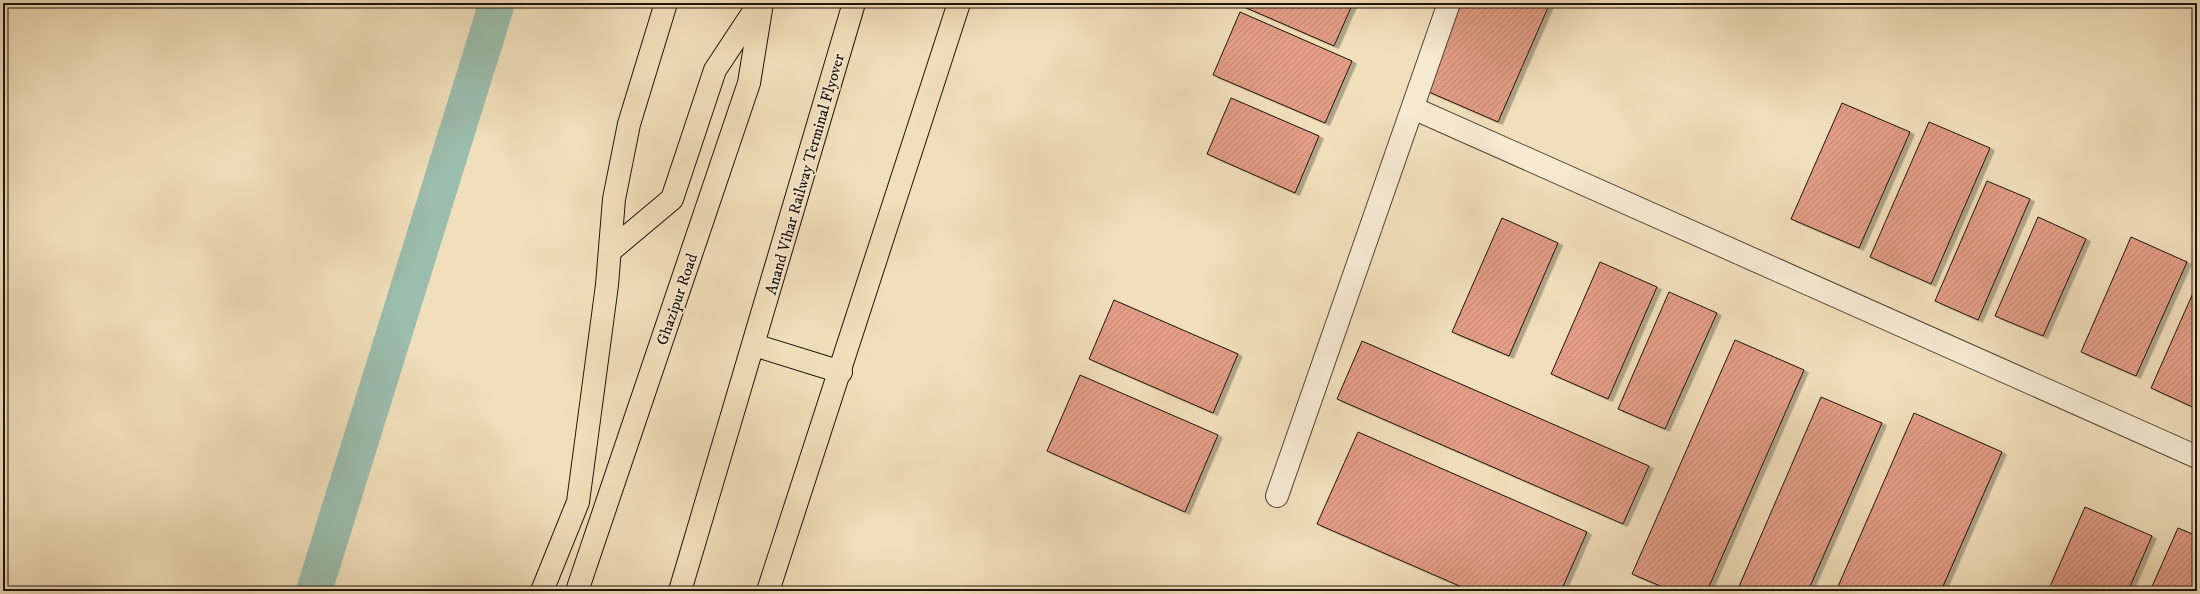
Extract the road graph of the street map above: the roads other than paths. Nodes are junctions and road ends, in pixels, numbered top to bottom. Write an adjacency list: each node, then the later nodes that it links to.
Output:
1 (666, 3): 7 (main road)
2 (761, 3): 7 (main road); 13 (main road, Ghazipur Road)
3 (854, 3): 8 (main road, Anand Vihar Railway Terminal Flyover)
4 (959, 3): 9 (main road)
5 (1449, 3): 6 (lane)
6 (1413, 108): 10 (lane); 11 (lane)
7 (610, 251): 12 (main road)
8 (754, 345): 9 (main road); 14 (main road)
9 (841, 372): 15 (main road)
10 (2197, 457)
11 (1277, 496)
12 (542, 591)
13 (577, 591)
14 (680, 591)
15 (768, 591)

